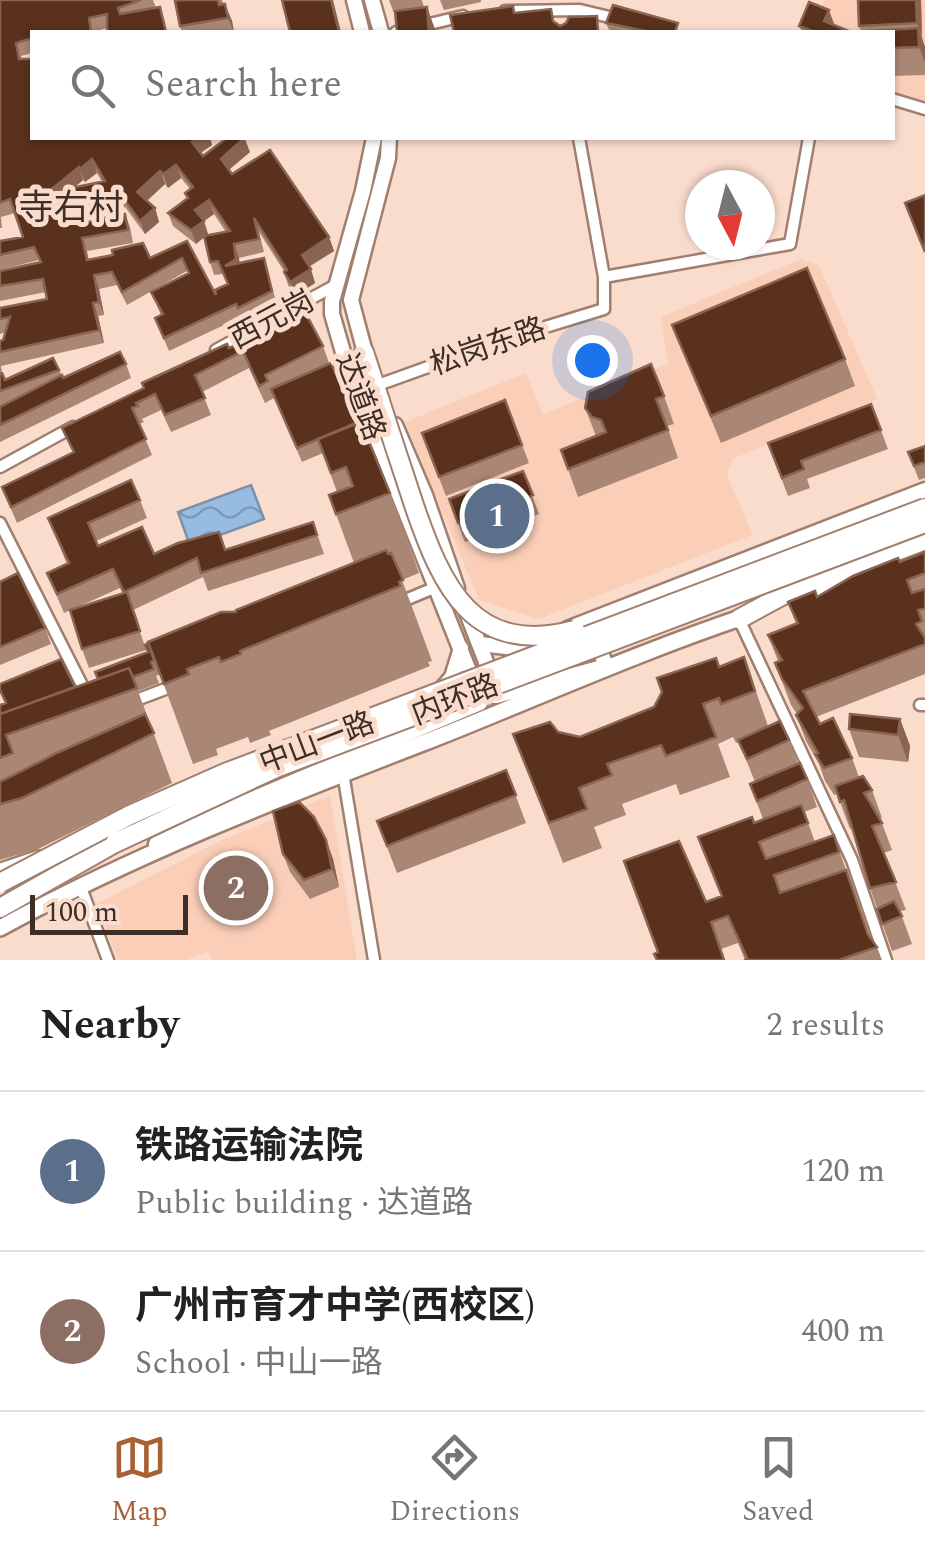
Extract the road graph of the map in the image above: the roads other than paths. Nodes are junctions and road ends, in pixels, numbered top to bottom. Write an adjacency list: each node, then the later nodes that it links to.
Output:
1 (354, 0): 4 (main road)
2 (372, 0): 5 (main road)
3 (630, 22): 6 (street)
4 (362, 30)
5 (380, 30)
6 (404, 30)
7 (895, 100): 8 (street)
8 (925, 109)
9 (374, 140): 14 (main road, 达道路)
10 (389, 140): 16 (main road, 达道路)
11 (579, 140): 13 (street)
12 (809, 140): 13 (street)
13 (604, 277): 17 (street, 松岗东路)
14 (334, 286): 15 (street, 西元岗); 27 (main road, 达道路)
15 (212, 352)
16 (364, 352): 17 (highway)
17 (379, 393): 28 (highway, bridge); 35 (main road, 达道路)
18 (86, 420): 19 (street)
19 (0, 467)
20 (925, 490): 26 (main road)
21 (925, 510): 28 (highway, 内环路, bridge); 29 (main road, 中山一路)
22 (0, 523): 44 (street)
23 (925, 524): 51 (highway, 内环路, bridge)
24 (925, 540): 32 (highway)
25 (925, 554): 32 (main road, 中山一路)
26 (673, 587): 29 (main road); 31 (main road)
27 (434, 588): 30 (street); 36 (main road, 达道路)
28 (700, 593): 50 (highway, 内环路, bridge)
29 (681, 605): 33 (main road, 中山一路)
30 (383, 609)
31 (602, 615): 33 (main road); 35 (main road)
32 (739, 619): 37 (main road, 中山一路); 55 (street)
33 (632, 624): 34 (main road, 中山一路)
34 (595, 638): 37 (main road); 38 (main road, 中山一路)
35 (480, 644): 38 (main road, 达道路)
36 (461, 648): 40 (main road, 达道路); 41 (main road)
37 (606, 666): 40 (main road); 45 (main road, 中山一路)
38 (492, 677): 40 (main road, 中山一路)
39 (180, 684): 42 (street)
40 (475, 689): 41 (main road, 中山一路); 43 (main road, 达道路); 43 (main road)
41 (426, 702): 46 (main road, 中山一路)
42 (112, 708)
43 (470, 709): 47 (main road)
44 (96, 714)
45 (343, 773): 47 (main road, 中山一路); 54 (street)
46 (63, 855): 48 (main road); 50 (main road, 中山一路)
47 (112, 870): 49 (main road, 中山一路)
48 (0, 871)
49 (80, 885): 52 (main road, 中山一路); 53 (street)
50 (0, 886)
51 (0, 908)
52 (0, 928)
53 (108, 960)
54 (374, 960)
55 (886, 960)

